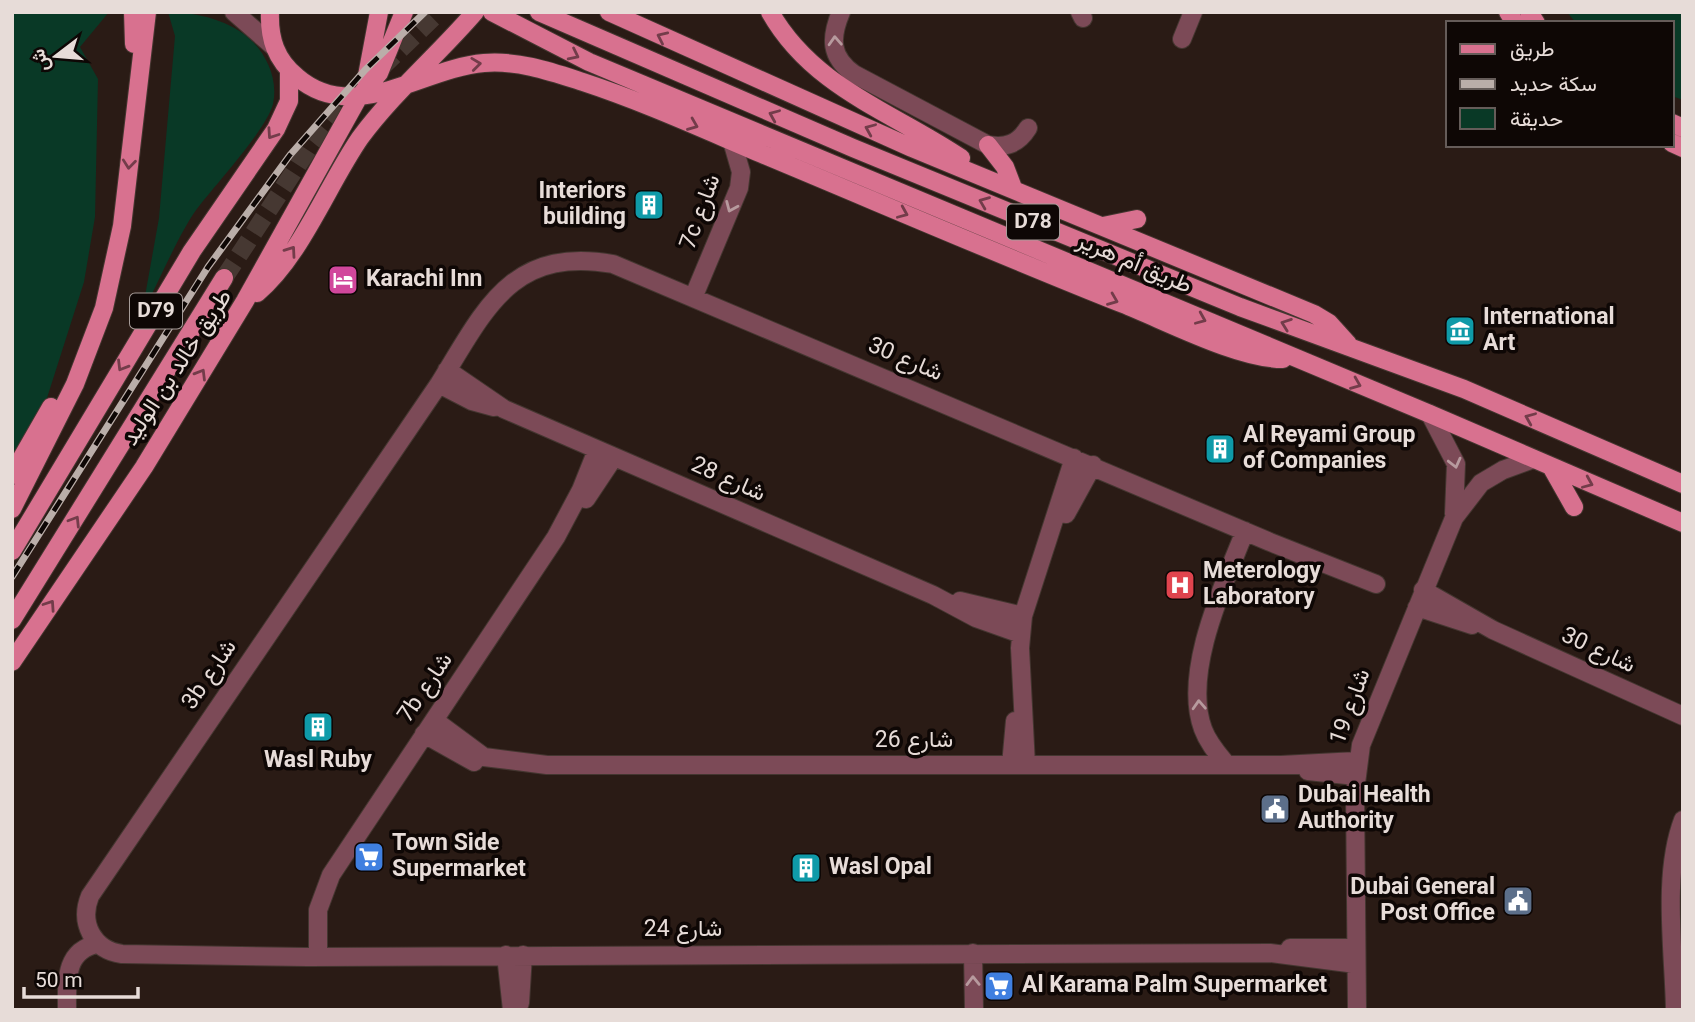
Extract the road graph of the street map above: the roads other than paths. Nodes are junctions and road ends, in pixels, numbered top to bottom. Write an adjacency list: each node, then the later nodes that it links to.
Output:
1 (234, 12): 14 (street)
2 (270, 12): 14 (main road)
3 (379, 12): 17 (main road)
4 (404, 12): 17 (main road)
5 (475, 12): 16 (main road, طريق خالد بن الوليد)
6 (492, 12): 29 (main road, طريق أم هرير / D78, one-way to 29)
7 (539, 12): 28 (main road, طريق أم هرير / D78, one-way to 7)
8 (771, 12): 21 (main road)
9 (841, 12): 20 (street, one-way to 9)
10 (1193, 12): 13 (street)
11 (616, 14): 21 (main road, one-way to 11)
12 (140, 17): 31 (main road, one-way to 31)
13 (1182, 39)
14 (273, 46): 15 (main road)
15 (289, 71): 17 (main road); 49 (main road, طريق خالد بن الوليد / D79, one-way to 49)
16 (410, 81): 17 (main road); 19 (main road, one-way to 19); 27 (main road, طريق خالد بن الوليد, one-way to 16)
17 (361, 95): 27 (main road)
18 (1028, 128): 20 (street)
19 (732, 141): 26 (street, 7c شارع, one-way to 26); 29 (main road, one-way to 29)
20 (988, 145): 22 (main road)
21 (979, 174): 22 (main road)
22 (1013, 188): 24 (main road)
23 (1137, 219): 24 (main road)
24 (1102, 226): 28 (main road)
25 (225, 278): 55 (main road, one-way to 25)
26 (693, 298): 30 (street, شارع 30); 35 (street, شارع 30)
27 (245, 301): 57 (main road, طريق خالد بن الوليد, one-way to 27)
28 (1350, 347): 40 (main road, طريق أم هرير / D78, one-way to 28)
29 (1293, 358): 32 (main road, طريق أم هرير / D78, one-way to 32)
30 (443, 377): 33 (street, شارع 28); 64 (street, 3b شارع)
31 (75, 384): 39 (main road); 42 (main road)
32 (1430, 414): 36 (main road, طريق أم هرير / D78); 43 (street, شارع 19, one-way to 43)
33 (597, 450): 34 (street, شارع 28); 46 (street, 7b شارع)
34 (614, 457): 46 (street, 7b شارع); 52 (street, شارع 28)
35 (1074, 458): 37 (street, شارع 30); 47 (street)
36 (1533, 459): 38 (main road, طريق أم هرير / D78); 43 (street, شارع 19)
37 (1093, 465): 45 (street, شارع 30); 47 (street)
38 (1552, 468): 41 (main road); 44 (main road, طريق أم هرير / D78, one-way to 44)
39 (12, 475)
40 (1683, 484)
41 (1574, 507)
42 (12, 509)
43 (1454, 517): 53 (street, شارع 19)
44 (1683, 523)
45 (1245, 531): 48 (street, شارع 30); 50 (street)
46 (556, 537): 59 (street, 7b شارع)
47 (1049, 540): 54 (street)
48 (1270, 542): 50 (street); 51 (street, شارع 30)
49 (12, 551)
50 (1232, 564): 61 (street, one-way to 50)
51 (1376, 584)
52 (933, 595): 54 (street, شارع 28); 56 (street, شارع 28)
53 (1420, 598): 58 (street, شارع 30); 62 (street, شارع 19)
54 (1023, 616): 56 (street)
55 (12, 620)
56 (1021, 634): 60 (street)
57 (12, 662)
58 (1683, 716)
59 (429, 727): 60 (street, شارع 26); 68 (street, 7b شارع)
60 (1019, 765): 61 (street, شارع 26)
61 (1227, 765): 62 (street, شارع 26)
62 (1356, 768): 67 (street, شارع 19)
63 (1683, 820): 74 (street)
64 (99, 944): 68 (street, شارع 24); 69 (street)
65 (973, 953): 66 (street, شارع 24); 67 (street, شارع 24); 72 (street, one-way to 65)
66 (514, 955): 68 (street, شارع 24); 70 (street); 71 (street)
67 (1356, 956): 73 (street, شارع 19)
68 (313, 957)
69 (67, 1010)
70 (512, 1010)
71 (519, 1010)
72 (974, 1010)
73 (1357, 1010)
74 (1675, 1010)

